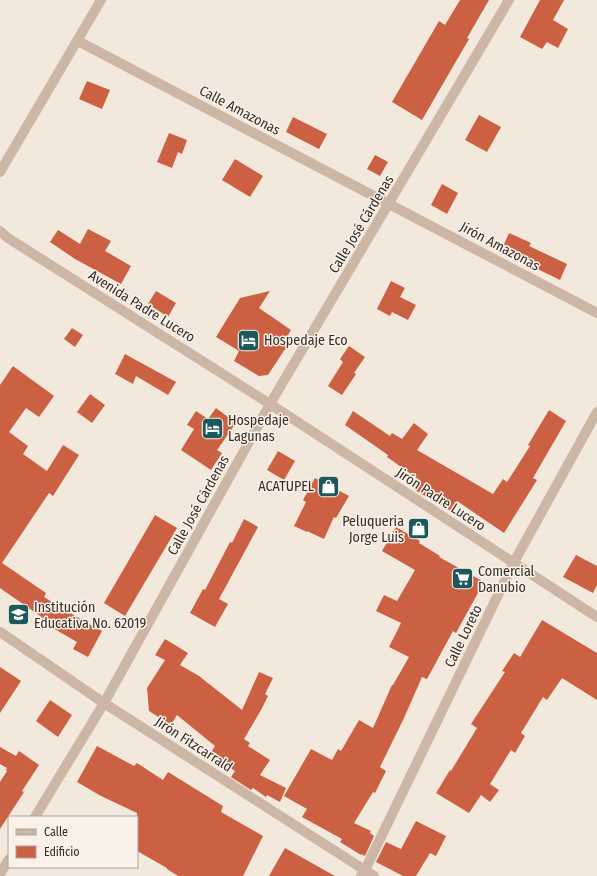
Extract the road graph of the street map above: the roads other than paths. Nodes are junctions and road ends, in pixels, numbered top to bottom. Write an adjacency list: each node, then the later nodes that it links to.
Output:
1 (101, 0): 3 (street)
2 (510, 0): 5 (street, Calle José Cárdenas)
3 (78, 41): 4 (street); 5 (street, Calle Amazonas)
4 (0, 172)
5 (389, 204): 9 (street, Jirón Amazonas); 10 (street, Calle José Cárdenas)
6 (0, 231): 7 (street, Avenida Padre Lucero)
7 (8, 238): 8 (street); 10 (street, Avenida Padre Lucero)
8 (0, 245)
9 (597, 313)
10 (270, 404): 12 (street, Jirón Padre Lucero); 15 (street, Calle José Cárdenas)
11 (597, 412): 12 (street, Calle Loreto)
12 (514, 562): 13 (street, Jirón Padre Lucero); 18 (street, Calle Loreto)
13 (597, 617)
14 (0, 632): 15 (street, Jirón Fitzcarrald)
15 (104, 703): 16 (street, Calle José Cárdenas); 18 (street, Jirón Fitzcarrald)
16 (36, 816)
17 (8, 861): 19 (street)
18 (363, 873): 20 (street, Jirón Fitzcarrald)
19 (0, 874)
20 (374, 876)

